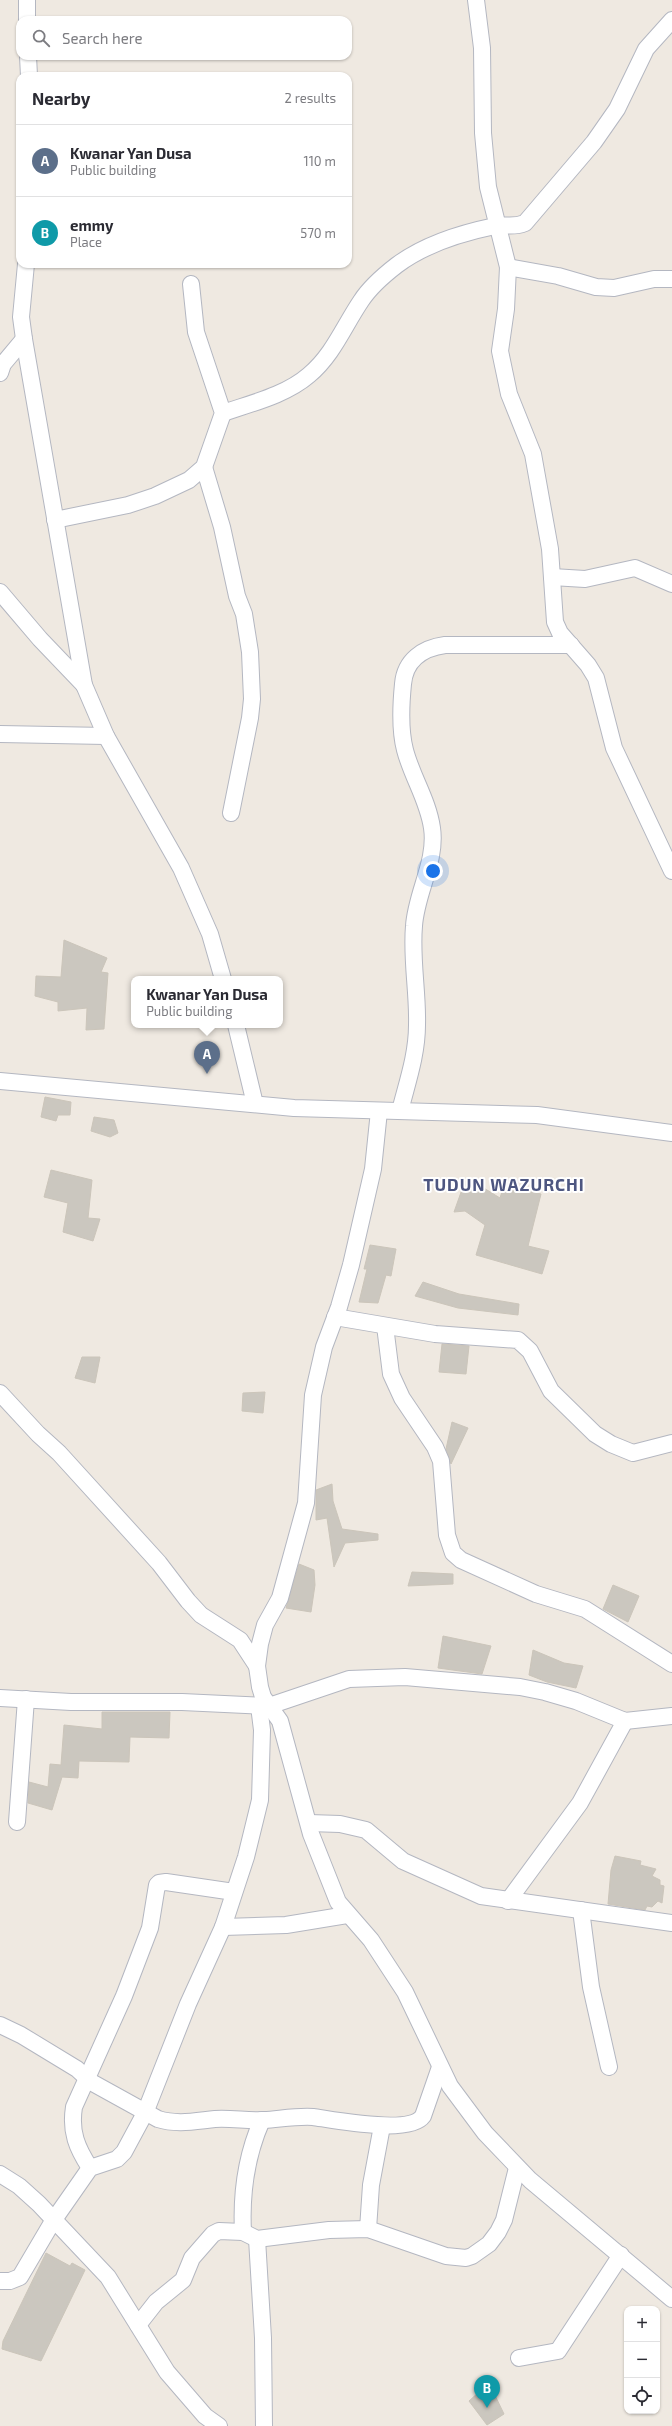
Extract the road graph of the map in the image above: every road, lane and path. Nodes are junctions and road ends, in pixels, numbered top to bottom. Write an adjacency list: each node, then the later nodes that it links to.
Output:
1 (28, 0): 3 (street)
2 (476, 0): 7 (street)
3 (27, 16)
4 (672, 20): 7 (street)
5 (28, 60): 6 (street)
6 (29, 72)
7 (497, 226): 8 (street); 14 (street)
8 (508, 267): 10 (street); 17 (street)
9 (26, 268): 12 (street)
10 (672, 279)
11 (191, 284): 14 (street)
12 (24, 339): 13 (street); 16 (street)
13 (0, 373)
14 (224, 413): 15 (street)
15 (204, 467): 16 (street); 24 (street)
16 (55, 520): 21 (street)
17 (552, 577): 18 (street); 20 (street)
18 (672, 584)
19 (0, 592): 21 (street)
20 (570, 645): 25 (street); 31 (street)
21 (84, 685): 23 (street)
22 (0, 734): 23 (street)
23 (106, 736): 26 (street)
24 (231, 813)
25 (672, 871)
26 (222, 976)
27 (237, 1028): 29 (street)
28 (0, 1081): 29 (street)
29 (255, 1104): 30 (street)
30 (379, 1111): 31 (street); 33 (street)
31 (400, 1111): 32 (street)
32 (672, 1133)
33 (335, 1317): 34 (street); 38 (street)
34 (385, 1326): 36 (street); 37 (street)
35 (0, 1392): 38 (street)
36 (672, 1443)
37 (672, 1664)
38 (257, 1666): 41 (street)
39 (0, 1698): 40 (street)
40 (26, 1699): 41 (street); 44 (street)
41 (264, 1706): 43 (street); 45 (street); 46 (street)
42 (672, 1716): 43 (street)
43 (625, 1721): 47 (street)
44 (17, 1822)
45 (309, 1823): 47 (street); 49 (street)
46 (234, 1892): 51 (street); 55 (street)
47 (508, 1901): 48 (street)
48 (581, 1910): 50 (street); 54 (street)
49 (347, 1915): 51 (street); 53 (street)
50 (672, 1923)
51 (223, 1927): 56 (street)
52 (0, 2025): 55 (street)
53 (440, 2067): 58 (street); 60 (street)
54 (610, 2067)
55 (86, 2078): 56 (street); 59 (street)
56 (145, 2113): 57 (street); 59 (street)
57 (262, 2120): 58 (street); 62 (street)
58 (382, 2126): 64 (street)
59 (90, 2168): 63 (street)
60 (517, 2168): 64 (street); 67 (street)
61 (0, 2174): 63 (street)
62 (242, 2216): 65 (street); 66 (street)
63 (53, 2221): 68 (street); 70 (street)
64 (368, 2229): 66 (street)
65 (225, 2231): 66 (street); 70 (street)
66 (250, 2236): 73 (street)
67 (621, 2255): 69 (street); 71 (street)
68 (0, 2281)
69 (672, 2299)
70 (138, 2325): 72 (street)
71 (519, 2358)
72 (219, 2426)
73 (264, 2426)

